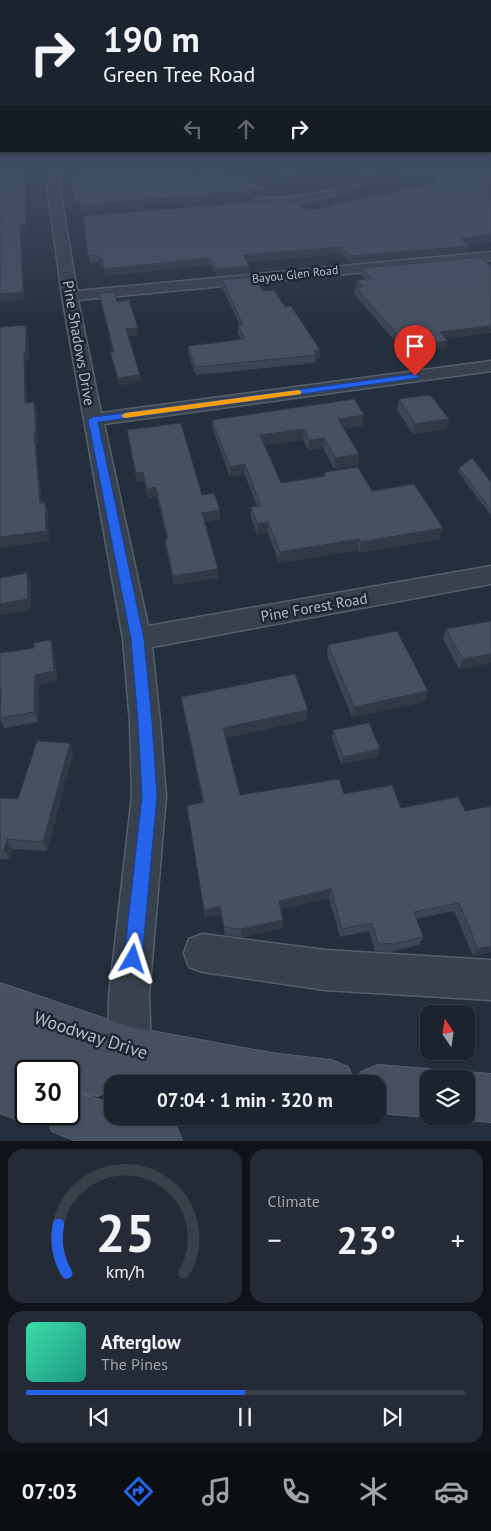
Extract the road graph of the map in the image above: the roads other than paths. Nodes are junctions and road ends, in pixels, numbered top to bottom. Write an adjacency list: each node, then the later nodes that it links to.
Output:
1 (65, 221): 3 (street, Pine Shadows Drive)
2 (491, 256): 3 (street, Bayou Glen Road)
3 (70, 296): 5 (street, Pine Shadows Drive)
4 (491, 366): 5 (street)
5 (93, 420): 7 (street, Pine Shadows Drive)
6 (491, 575): 7 (street, Pine Forest Road)
7 (137, 639): 12 (street, Pine Shadows Drive)
8 (203, 953): 9 (street)
9 (491, 980)
10 (0, 1004): 12 (main road, Woodway Drive)
11 (0, 1050): 12 (main road)
12 (130, 1067): 13 (main road, Woodway Drive)
13 (243, 1075)
14 (0, 1090): 17 (main road)
15 (386, 1090): 16 (main road)
16 (420, 1092)
17 (15, 1095)
18 (475, 1097): 19 (main road)
19 (491, 1098)
20 (80, 1117): 21 (main road)
21 (137, 1133)

